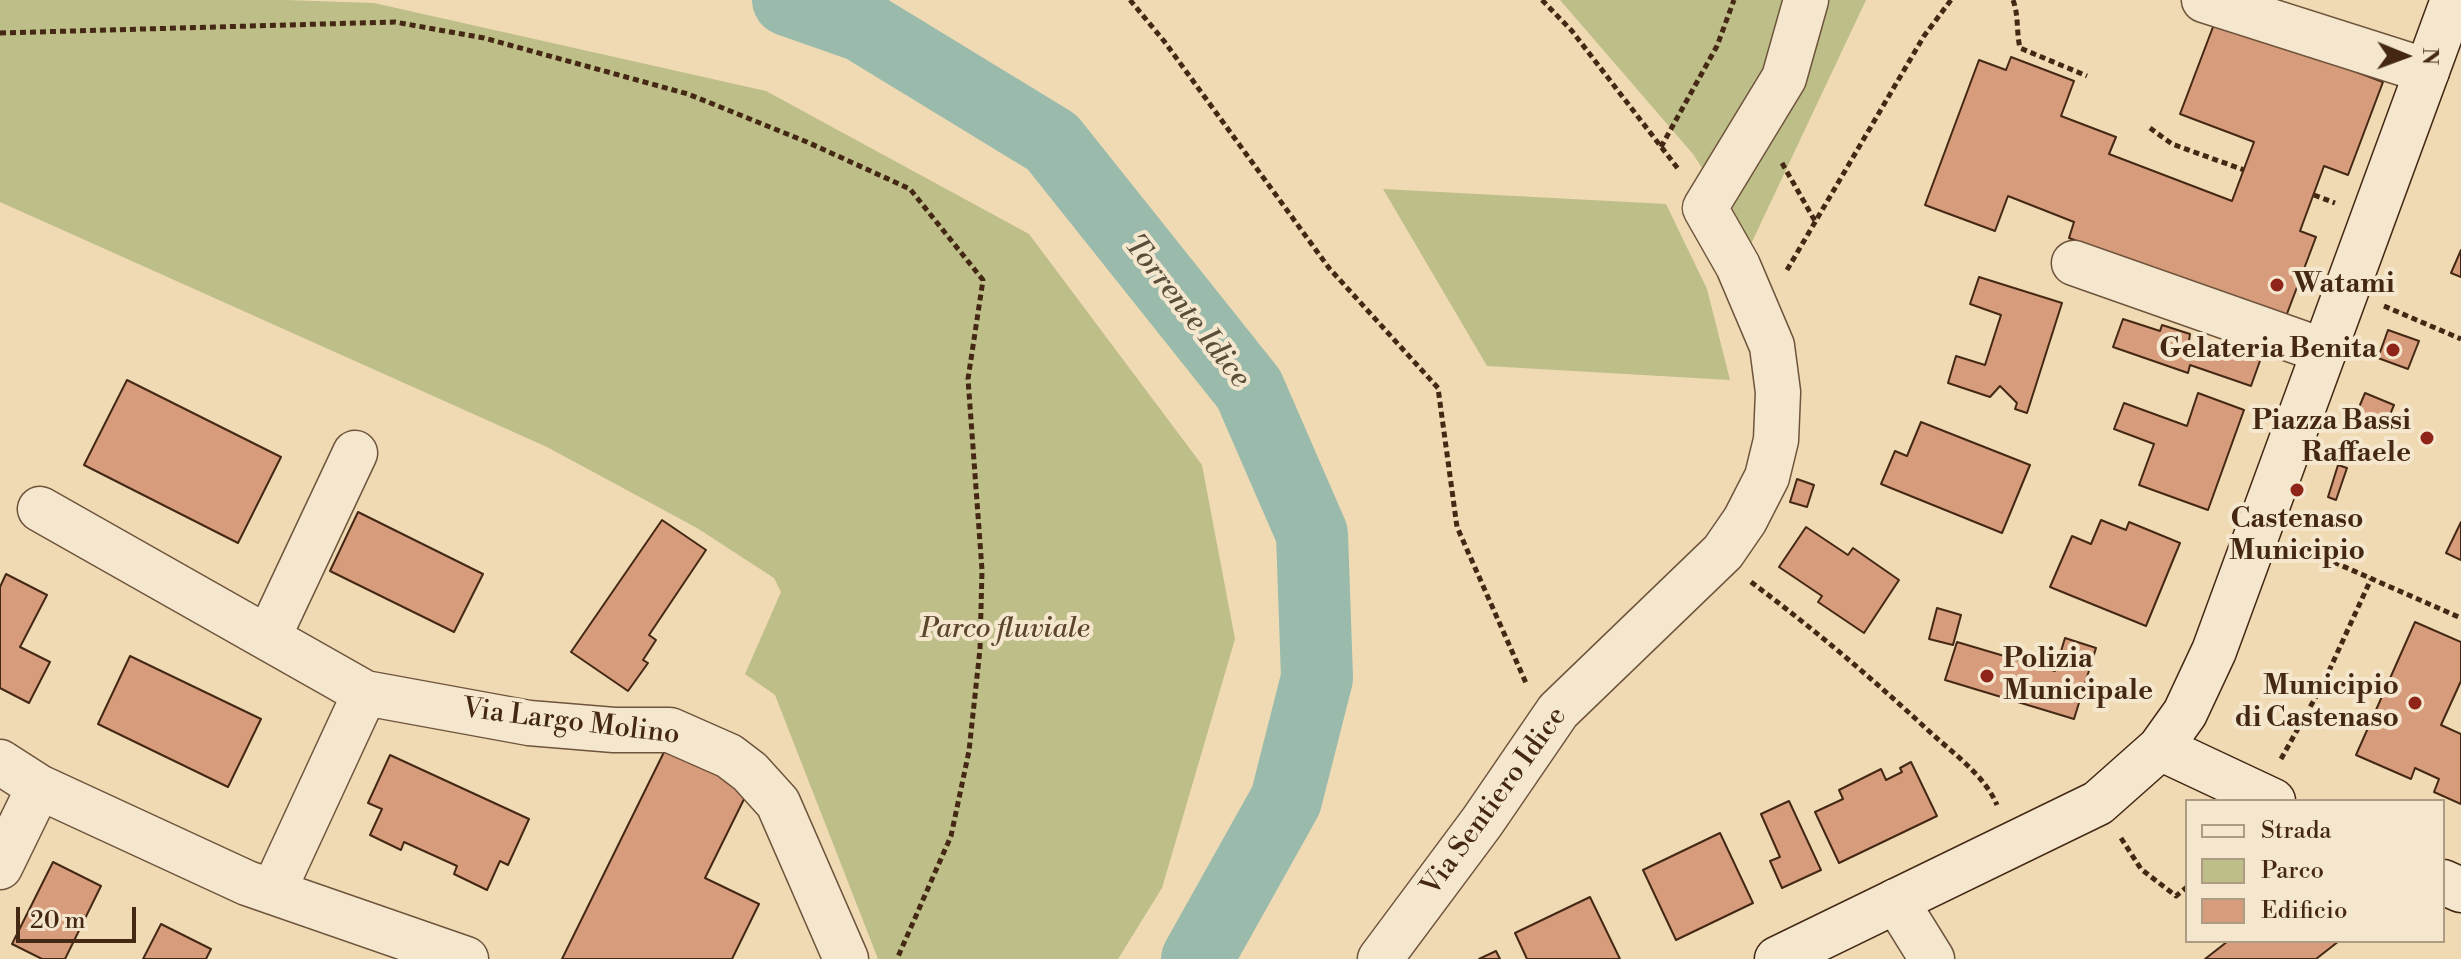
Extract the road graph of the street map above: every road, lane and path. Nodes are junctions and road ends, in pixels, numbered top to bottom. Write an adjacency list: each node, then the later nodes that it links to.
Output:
1 (1130, 0): 31 (path)
2 (1542, 0): 14 (path)
3 (1734, 0): 14 (path)
4 (1806, 0): 12 (street)
5 (1951, 0): 17 (path)
6 (2013, 0): 11 (path)
7 (2204, 0): 10 (street)
8 (2453, 0): 10 (street)
9 (0, 33): 44 (path)
10 (2427, 71): 19 (street)
11 (2087, 76)
12 (1759, 120): 16 (street); 17 (path)
13 (2150, 128): 15 (path)
14 (1661, 147): 16 (path)
15 (2244, 170)
16 (1705, 208): 20 (street, Via Sentiero Idice)
17 (1815, 221): 20 (path)
18 (2074, 263): 22 (street)
19 (2347, 289): 21 (path); 22 (street)
20 (1760, 316): 26 (street, Via Sentiero Idice)
21 (2461, 339)
22 (2324, 351): 25 (street)
23 (355, 453): 29 (street)
24 (40, 509): 29 (street, Via Largo Molino)
25 (2260, 529): 27 (path); 32 (street)
26 (1721, 555): 31 (street, Via Sentiero Idice); 37 (path)
27 (2371, 579): 28 (path); 35 (path)
28 (2461, 618)
29 (268, 638): 30 (street, Via Largo Molino)
30 (365, 693): 40 (street); 43 (street, Via Largo Molino)
31 (1558, 711): 45 (street, Via Sentiero Idice)
32 (2160, 748): 35 (street); 36 (street)
33 (0, 762): 34 (street)
34 (39, 787): 38 (street); 40 (street)
35 (2266, 798)
36 (2098, 803): 37 (street); 39 (path)
37 (2014, 844): 41 (street)
38 (0, 867)
39 (2185, 889)
40 (273, 892): 42 (street)
41 (1896, 901): 46 (street); 47 (street)
42 (466, 959)
43 (846, 959)
44 (897, 959)
45 (1380, 959)
46 (1777, 959)
47 (1932, 959)

